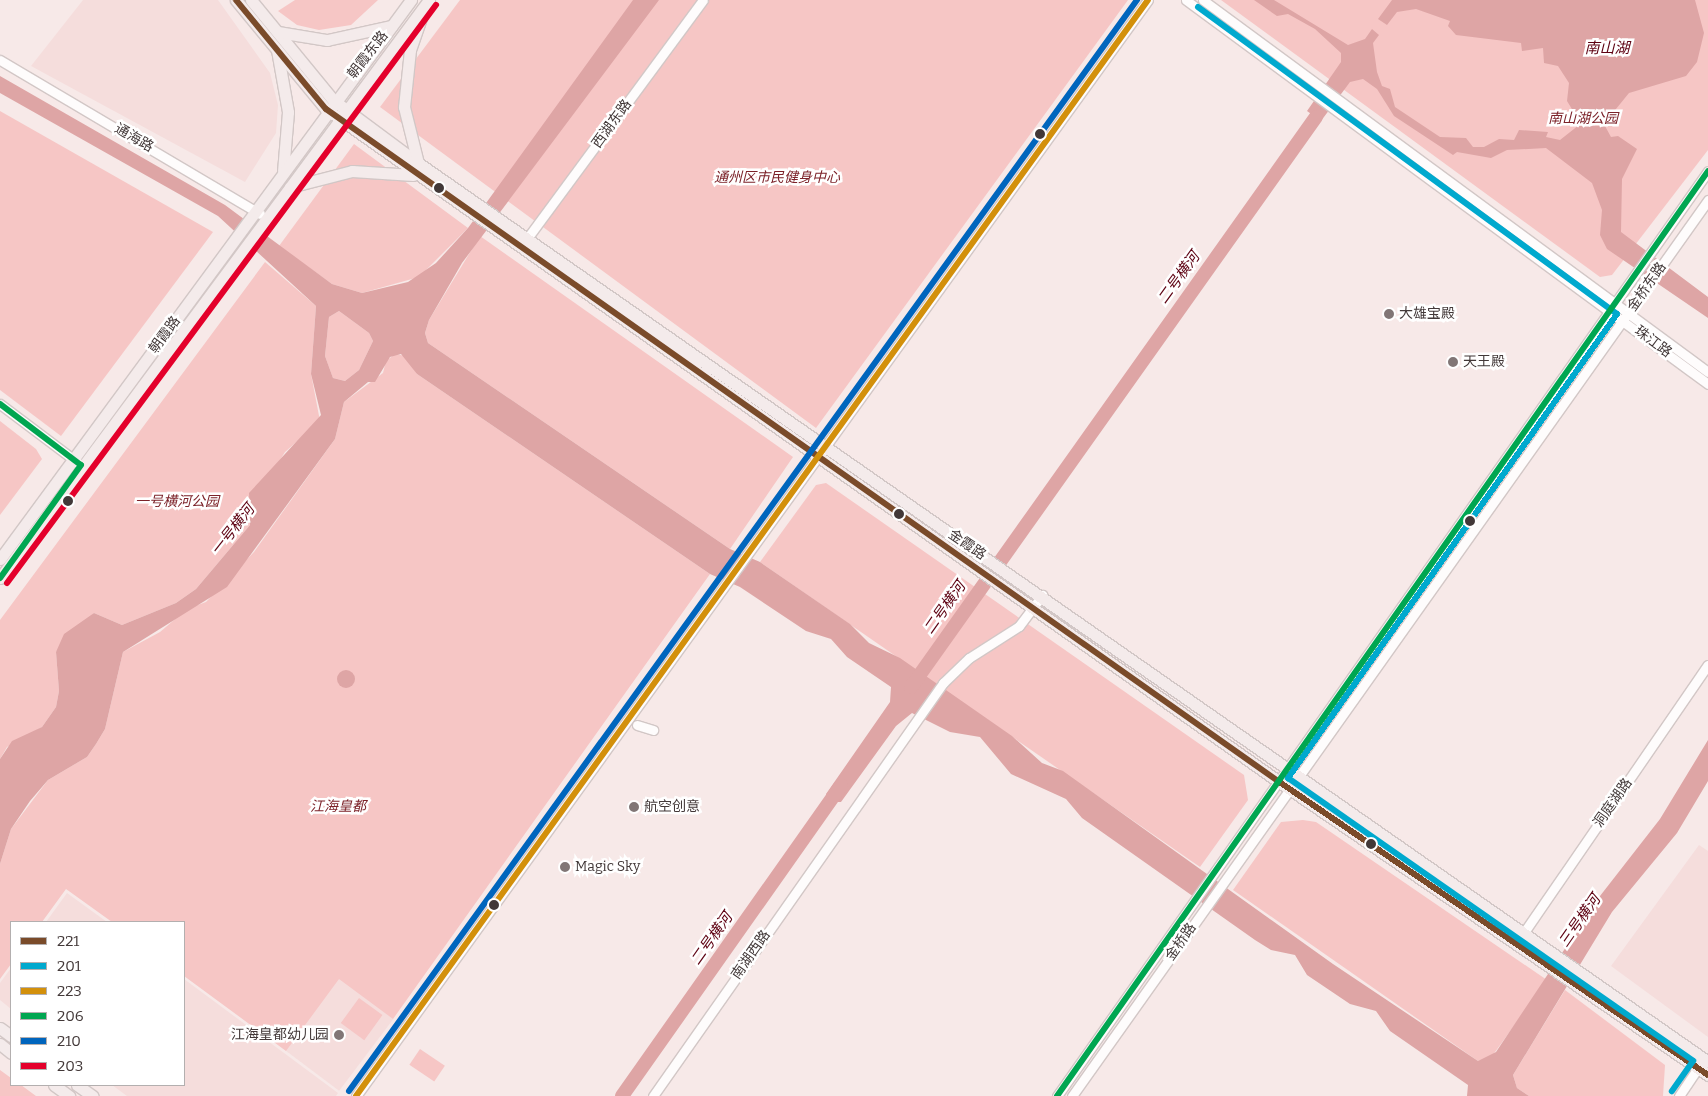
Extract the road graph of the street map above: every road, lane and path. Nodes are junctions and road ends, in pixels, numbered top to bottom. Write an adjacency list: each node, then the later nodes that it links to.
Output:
1 (236, 0): 11 (main road, 金霞路)
2 (251, 0): 10 (main road, 金霞路)
3 (411, 0): 9 (main road, 朝霞东路)
4 (703, 0): 24 (street, 西湖东路)
5 (1148, 0): 30 (street)
6 (1186, 0): 25 (street, 珠江路)
7 (1203, 0): 25 (street, 珠江路)
8 (427, 3): 14 (main road, 朝霞东路); 16 (main road)
9 (391, 26): 10 (main road); 13 (main road, 朝霞东路)
10 (278, 32): 13 (main road, 金霞路)
11 (276, 49): 13 (main road, 金霞路); 18 (main road)
12 (0, 60): 22 (street, 通海路)
13 (330, 104): 14 (main road, 金霞路); 15 (main road, 金霞路); 18 (main road, 朝霞路)
14 (348, 110): 15 (main road, 朝霞路); 16 (main road, 金霞路)
15 (341, 120): 19 (main road, 金霞路); 20 (main road, 朝霞路)
16 (418, 162): 24 (main road, 金霞路)
17 (1708, 171): 25 (street, 金桥东路)
18 (283, 172): 22 (main road, 朝霞路)
19 (419, 176): 20 (main road); 24 (main road, 金霞路)
20 (290, 187): 23 (main road, 朝霞路)
21 (1708, 200): 26 (street, 金桥东路)
22 (253, 215): 23 (street, 通海路); 31 (main road, 朝霞路)
23 (264, 222): 31 (main road, 朝霞路)
24 (523, 244): 30 (main road, 金霞路)
25 (1612, 307): 26 (street, 珠江路); 39 (street, 金桥东路)
26 (1626, 316): 27 (street, 珠江路); 28 (street, 珠江路); 40 (street, 金桥东路)
27 (1708, 372)
28 (1708, 384)
29 (0, 404): 31 (street)
30 (819, 452): 34 (main road, 金霞路); 35 (main road, 金霞路); 49 (street)
31 (77, 462): 32 (main road, 朝霞路); 33 (main road, 朝霞路)
32 (0, 559)
33 (0, 578)
34 (1042, 596): 35 (street, 南湖西路); 39 (main road, 金霞路)
35 (1033, 608): 41 (main road, 金霞路); 50 (street, 南湖西路)
36 (1708, 665): 42 (street, 洞庭湖路)
37 (637, 725): 38 (street)
38 (653, 730)
39 (1286, 770): 40 (main road, 金霞路); 41 (street, 金桥东路)
40 (1296, 777): 41 (street, 金桥东路); 42 (main road, 金霞路)
41 (1283, 784): 42 (main road, 金霞路); 51 (street, 金桥路); 52 (street, 金桥路)
42 (1521, 937): 43 (main road, 金霞路)
43 (1704, 1063): 44 (main road, 金霞路); 53 (street)
44 (1708, 1075)
45 (55, 1086): 47 (main road)
46 (78, 1086): 48 (main road)
47 (68, 1096)
48 (93, 1096)
49 (356, 1096)
50 (653, 1096)
51 (1057, 1096)
52 (1072, 1096)
53 (1679, 1096)

